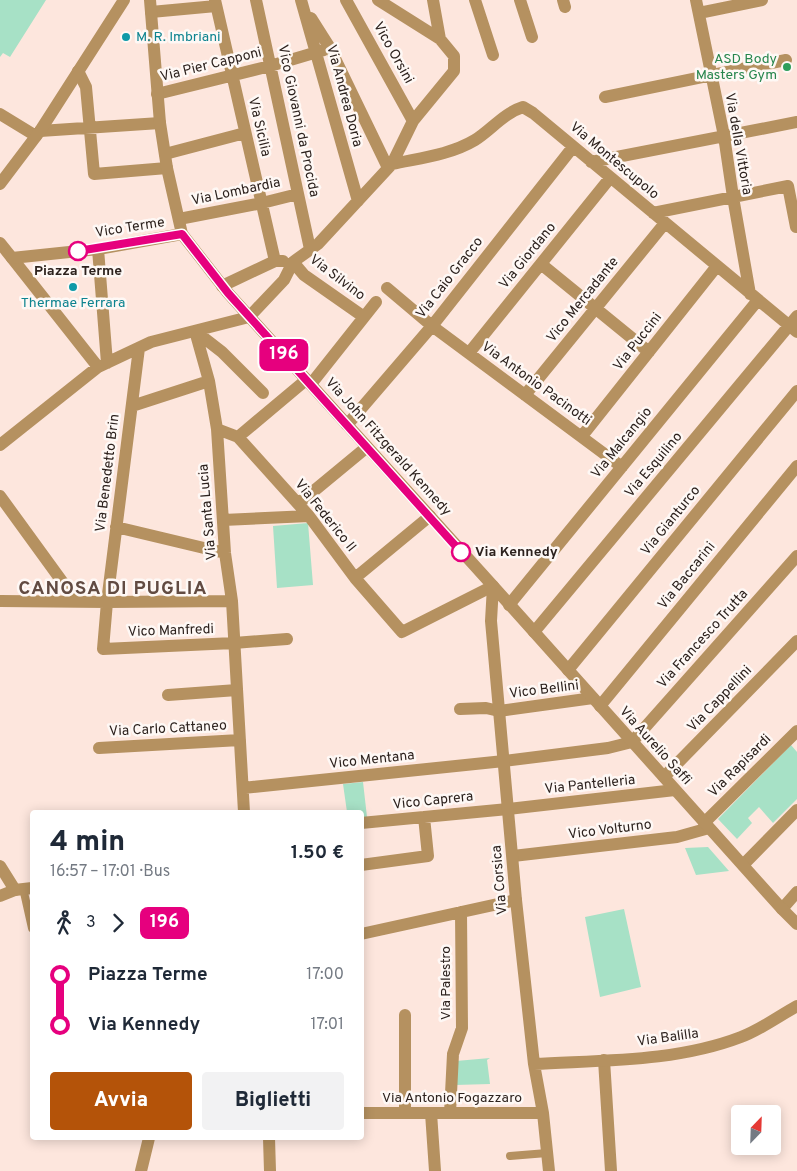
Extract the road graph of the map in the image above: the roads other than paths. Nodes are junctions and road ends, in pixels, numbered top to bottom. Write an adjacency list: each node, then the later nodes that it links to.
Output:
1 (124, 0): 21 (street)
2 (256, 0): 20 (street, Vico Giovanni da Procida)
3 (346, 0): 27 (street, Vico Orsini)
4 (378, 0): 15 (street)
5 (433, 0): 15 (street)
6 (475, 0): 18 (street)
7 (520, 0): 14 (street)
8 (696, 0): 13 (street, Via della Vittoria)
9 (758, 0): 13 (street)
10 (215, 3): 12 (street); 22 (street, Via Sicilia)
11 (303, 4): 16 (street); 17 (street, Via Andrea Doria)
12 (151, 6): 24 (street, Via John Fitzgerald Kennedy)
13 (698, 13): 23 (street, Via della Vittoria)
14 (532, 37)
15 (440, 39): 27 (street)
16 (330, 48): 17 (street, Via Pier Capponi); 37 (street)
17 (317, 53): 20 (street, Via Pier Capponi); 43 (street, Via Andrea Doria)
18 (493, 56)
19 (786, 60): 23 (street)
20 (270, 66): 22 (street, Via Pier Capponi); 41 (street, Vico Giovanni da Procida)
21 (78, 71): 30 (street); 32 (street)
22 (232, 75): 24 (street, Via Pier Capponi); 31 (street, Via Sicilia)
23 (710, 75): 25 (street); 33 (street, Via della Vittoria)
24 (157, 94): 29 (street, Via John Fitzgerald Kennedy)
25 (605, 97)
26 (0, 114): 32 (street)
27 (413, 121): 37 (street)
28 (797, 122): 33 (street)
29 (160, 123): 30 (street); 35 (street, Via John Fitzgerald Kennedy)
30 (90, 127): 32 (street); 38 (street)
31 (245, 133): 35 (street); 44 (street, Via Sicilia)
32 (38, 134): 40 (street)
33 (724, 136): 36 (street); 42 (street, Via della Vittoria)
34 (573, 147): 36 (street, Via Montescupolo); 37 (street, Via Montescupolo); 66 (street, Via Caio Gracco)
35 (165, 154): 38 (street, Via John Fitzgerald Kennedy)
36 (591, 162): 39 (street, Via Montescupolo)
37 (390, 166): 43 (street)
38 (167, 168): 46 (street, Via John Fitzgerald Kennedy)
39 (610, 178): 45 (street, Via Montescupolo); 56 (street, Via Giordano)
40 (0, 184)
41 (298, 194): 44 (street, Via Lombardia); 52 (street, Vico Giovanni da Procida)
42 (733, 197): 45 (street); 48 (street); 60 (street, Via della Vittoria)
43 (358, 201): 52 (street)
44 (262, 203): 46 (street, Via Lombardia); 54 (street, Via Sicilia)
45 (652, 213): 47 (street, Via Montescupolo)
46 (179, 219): 49 (street, Via John Fitzgerald Kennedy)
47 (665, 223): 57 (street, Via Montescupolo); 62 (street, Vico Mercadante)
48 (796, 227)
49 (182, 234): 51 (street, Vico Terme); 58 (street, Via John Fitzgerald Kennedy)
50 (0, 243): 53 (street)
51 (98, 249): 53 (street, Vico Terme); 71 (street)
52 (310, 249): 55 (street)
53 (12, 258): 71 (street)
54 (275, 261): 55 (street); 58 (street)
55 (293, 262): 63 (street, Via Silvino); 64 (street)
56 (542, 264): 62 (street); 70 (street, Via Giordano)
57 (717, 266): 60 (street, Via Montescupolo); 69 (street, Via Puccini)
58 (222, 286): 64 (street, Via John Fitzgerald Kennedy)
59 (387, 288): 66 (street, Via Antonio Pacinotti)
60 (754, 297): 65 (street, Via Montescupolo); 85 (street, Via Malcangio)
61 (376, 302): 63 (street)
62 (596, 308): 69 (street); 76 (street, Vico Mercadante)
63 (364, 317): 73 (street)
64 (249, 318): 67 (street); 73 (street, Via John Fitzgerald Kennedy)
65 (794, 324): 101 (street, Via Esquilino)
66 (432, 326): 70 (street, Via Antonio Pacinotti); 78 (street, Via Caio Gracco)
67 (195, 331): 68 (street); 72 (street, Via Santa Lucia); 75 (street)
68 (139, 348): 71 (street); 77 (street, Via Benedetto Brin)
69 (649, 352): 80 (street, Via Puccini)
70 (469, 353): 76 (street, Via Antonio Pacinotti)
71 (103, 365): 82 (street)
72 (209, 381): 77 (street); 79 (street, Via Santa Lucia)
73 (308, 382): 78 (street, Via John Fitzgerald Kennedy); 81 (street)
74 (797, 391): 105 (street, Via Gianturco)
75 (263, 393)
76 (525, 395): 80 (street, Via Antonio Pacinotti)
77 (132, 406): 91 (street, Via Benedetto Brin)
78 (347, 425): 83 (street, Via John Fitzgerald Kennedy)
79 (217, 429): 81 (street, Via Federico II); 90 (street, Via Santa Lucia)
80 (582, 436): 85 (street, Via Antonio Pacinotti)
81 (238, 437): 87 (street, Via Federico II)
82 (0, 445)
83 (367, 447): 87 (street); 89 (street, Via John Fitzgerald Kennedy)
84 (797, 466): 108 (street, Via Baccarini)
85 (622, 467): 100 (street, Via Malcangio)
86 (0, 496): 98 (street)
87 (298, 504): 88 (street, Via Federico II)
88 (309, 516): 90 (street); 94 (street, Via Federico II)
89 (430, 516): 94 (street); 95 (street, Via John Fitzgerald Kennedy)
90 (223, 520): 92 (street, Via Santa Lucia)
91 (116, 527): 92 (street); 99 (street, Via Benedetto Brin)
92 (225, 553): 97 (street, Via Santa Lucia)
93 (797, 556): 113 (street, Via Francesco Trutta)
94 (355, 578): 95 (street, Via Federico II)
95 (493, 586): 100 (street, Via Aurelio Saffi); 110 (street, Via Corsica)
96 (0, 601): 98 (street)
97 (232, 601): 99 (street); 104 (street, Via Santa Lucia)
98 (77, 602): 99 (street)
99 (107, 602): 104 (street, Vico Manfredi)
100 (509, 604): 101 (street, Via Aurelio Saffi)
101 (534, 632): 105 (street, Via Aurelio Saffi)
102 (287, 639): 104 (street, Vico Manfredi)
103 (797, 641): 116 (street, Via Cappellini)
104 (234, 643): 106 (street, Via Santa Lucia)
105 (568, 670): 108 (street, Via Aurelio Saffi)
106 (237, 690): 107 (street); 112 (street, Via Santa Lucia)
107 (168, 695)
108 (596, 702): 110 (street, Vico Bellini); 113 (street, Via Aurelio Saffi)
109 (460, 709): 110 (street, Vico Bellini)
110 (499, 711): 115 (street, Via Corsica)
111 (797, 731): 124 (street, Via Rapisardi)
112 (240, 740): 114 (street, Via Carlo Cattaneo); 117 (street, Via Santa Lucia)
113 (632, 742): 115 (street, Vico Mentana); 116 (street, Via Aurelio Saffi)
114 (99, 748)
115 (504, 761): 117 (street, Vico Mentana); 119 (street, Via Corsica)
116 (664, 777): 118 (street, Via Aurelio Saffi)
117 (243, 788): 120 (street, Via Santa Lucia)
118 (675, 790): 119 (street, Via Pantelleria); 124 (street, Via Aurelio Saffi)
119 (508, 809): 122 (street, Vico Caprera); 125 (street, Via Corsica)
120 (244, 810)
121 (797, 810): 128 (street)
122 (424, 817): 123 (street, Vico Caprera); 126 (street)
123 (364, 823)
124 (707, 826): 125 (street, Vico Volturno); 128 (street, Via Aurelio Saffi)
125 (512, 856): 132 (street, Via Corsica)
126 (364, 865)
127 (0, 866): 129 (street)
128 (742, 866): 133 (street, Via Aurelio Saffi)
129 (23, 889): 131 (street); 135 (lane)
130 (797, 892): 133 (street)
131 (0, 896)
132 (516, 900): 134 (street); 141 (street, Via Corsica)
133 (782, 909): 136 (street, Via Aurelio Saffi)
134 (461, 912): 137 (street); 145 (street, Via Palestro)
135 (30, 919)
136 (797, 924)
137 (364, 933)
138 (797, 1006): 140 (street, Via Balilla)
139 (404, 1015): 143 (street)
140 (604, 1060): 141 (street, Via Balilla); 155 (street)
141 (534, 1064): 146 (street, Via Corsica)
142 (364, 1113): 143 (street, Via Antonio Fogazzaro)
143 (405, 1113): 144 (street, Via Antonio Fogazzaro)
144 (431, 1113): 145 (street, Via Antonio Fogazzaro); 153 (street)
145 (450, 1113): 146 (street, Via Antonio Fogazzaro)
146 (543, 1113): 149 (street, Via Corsica)
147 (149, 1140): 151 (street)
148 (269, 1140): 152 (street)
149 (547, 1153): 150 (lane); 154 (street, Via Corsica)
150 (510, 1156)
151 (141, 1171)
152 (270, 1171)
153 (435, 1171)
154 (549, 1171)
155 (611, 1171)

